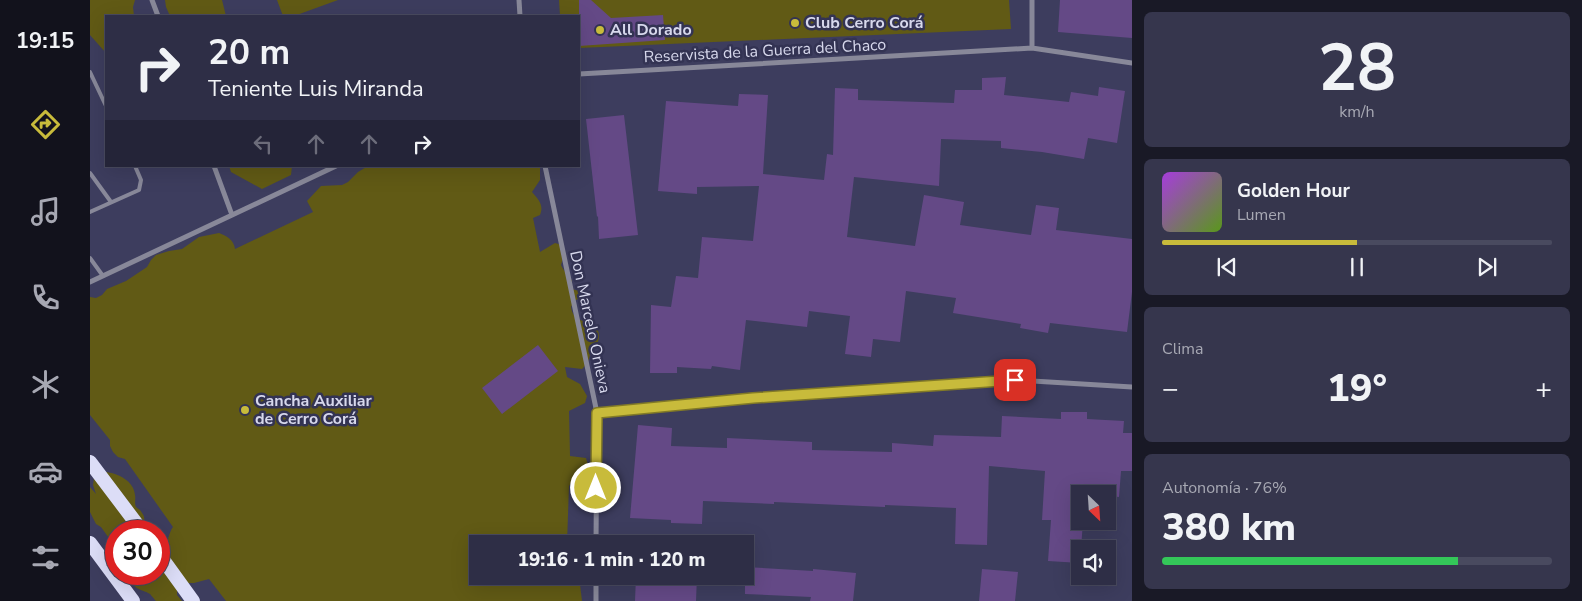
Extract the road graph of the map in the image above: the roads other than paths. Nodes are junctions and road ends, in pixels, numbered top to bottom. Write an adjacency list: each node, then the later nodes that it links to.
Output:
1 (152, 0): 4 (street)
2 (519, 0): 5 (street)
3 (1032, 0): 6 (street)
4 (158, 15)
5 (520, 15)
6 (1032, 48): 7 (street, Reservista de la Guerra del Chaco); 9 (street, Reservista de la Guerra del Chaco)
7 (1132, 63)
8 (90, 72): 10 (lane)
9 (580, 74)
10 (105, 104)
11 (135, 167): 16 (lane)
12 (214, 167): 18 (street)
13 (334, 167): 18 (street)
14 (545, 167): 23 (street, Don Marcelo Onieva)
15 (90, 172): 16 (lane)
16 (111, 202): 17 (lane)
17 (90, 212)
18 (232, 215): 20 (street)
19 (90, 258): 20 (lane)
20 (104, 276): 21 (street)
21 (90, 282)
22 (1132, 387): 23 (street)
23 (597, 413): 26 (street, Don Marcelo Onieva)
24 (90, 462): 25 (highway)
25 (134, 520)
26 (596, 535)
27 (90, 543): 30 (highway)
28 (170, 569): 31 (highway)
29 (596, 585): 32 (street)
30 (133, 601)
31 (194, 601)
32 (596, 601)

